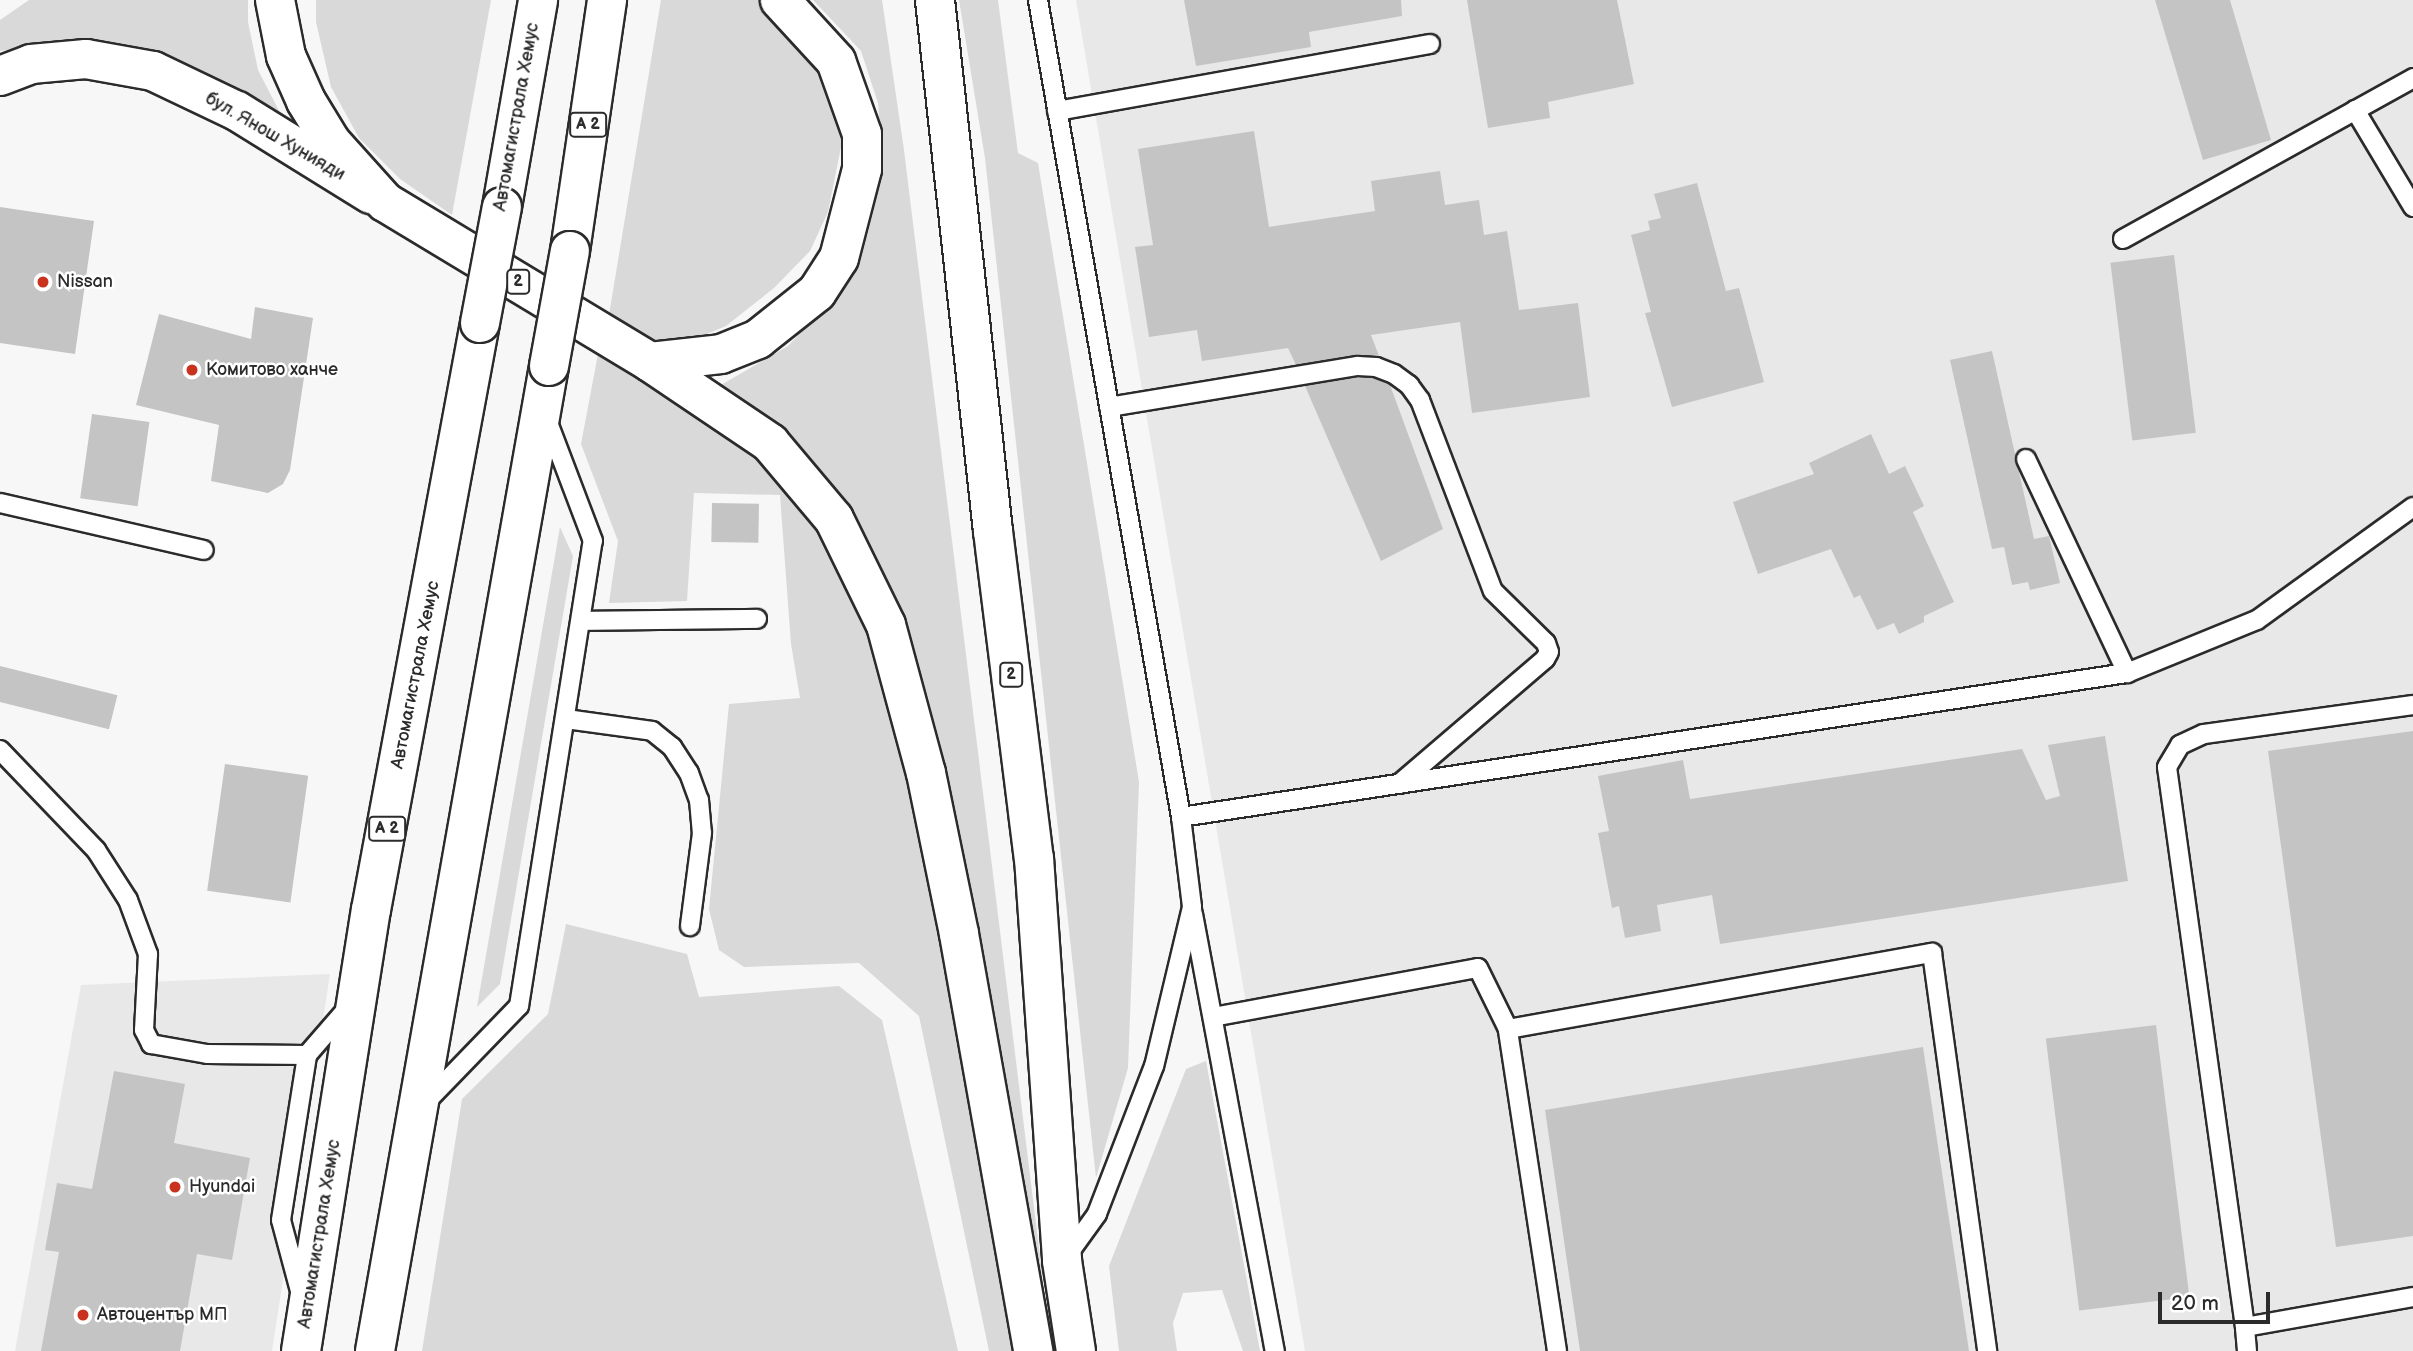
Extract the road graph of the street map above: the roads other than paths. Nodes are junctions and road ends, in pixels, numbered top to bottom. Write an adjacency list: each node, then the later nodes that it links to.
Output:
1 (275, 0): 12 (main road, 2)
2 (538, 0): 32 (main road, Автомагистрала Хемус / A 2, bridge)
3 (607, 0): 16 (main road, A 2, bridge)
4 (780, 0): 15 (main road)
5 (935, 0): 37 (main road, 2)
6 (1038, 0): 11 (lane)
7 (1430, 44): 11 (lane)
8 (0, 76): 12 (main road, бул. Янош Хунияди)
9 (2413, 78): 10 (lane)
10 (2355, 110): 13 (lane); 14 (lane)
11 (1057, 111): 17 (lane)
12 (385, 202): 15 (main road, 2)
13 (2413, 206)
14 (2123, 239)
15 (650, 362): 42 (main road, 2)
16 (542, 406): 23 (lane); 36 (main road, A 2)
17 (1109, 408): 28 (lane); 29 (lane)
18 (2026, 459): 24 (lane)
19 (0, 503): 21 (lane)
20 (2413, 508): 24 (lane)
21 (204, 550)
22 (757, 620): 23 (lane)
23 (582, 621): 26 (lane)
24 (2127, 673): 28 (lane)
25 (2413, 705): 39 (lane)
26 (566, 719): 31 (lane); 36 (lane)
27 (0, 750): 35 (lane)
28 (1399, 784): 29 (lane)
29 (1181, 817): 30 (lane)
30 (1192, 906): 33 (lane); 37 (lane)
31 (690, 926)
32 (359, 992): 35 (lane); 40 (main road, Автомагистрала Хемус / A 2)
33 (1213, 1017): 34 (lane); 44 (lane)
34 (1508, 1029): 45 (lane); 46 (lane)
35 (307, 1055): 40 (lane)
36 (415, 1113): 41 (main road, A 2)
37 (1062, 1261): 43 (main road, 2)
38 (2413, 1297): 39 (lane)
39 (2245, 1327): 47 (lane)
40 (302, 1344)
41 (374, 1351)
42 (1033, 1351)
43 (1076, 1351)
44 (1275, 1351)
45 (1557, 1351)
46 (1987, 1351)
47 (2247, 1351)

